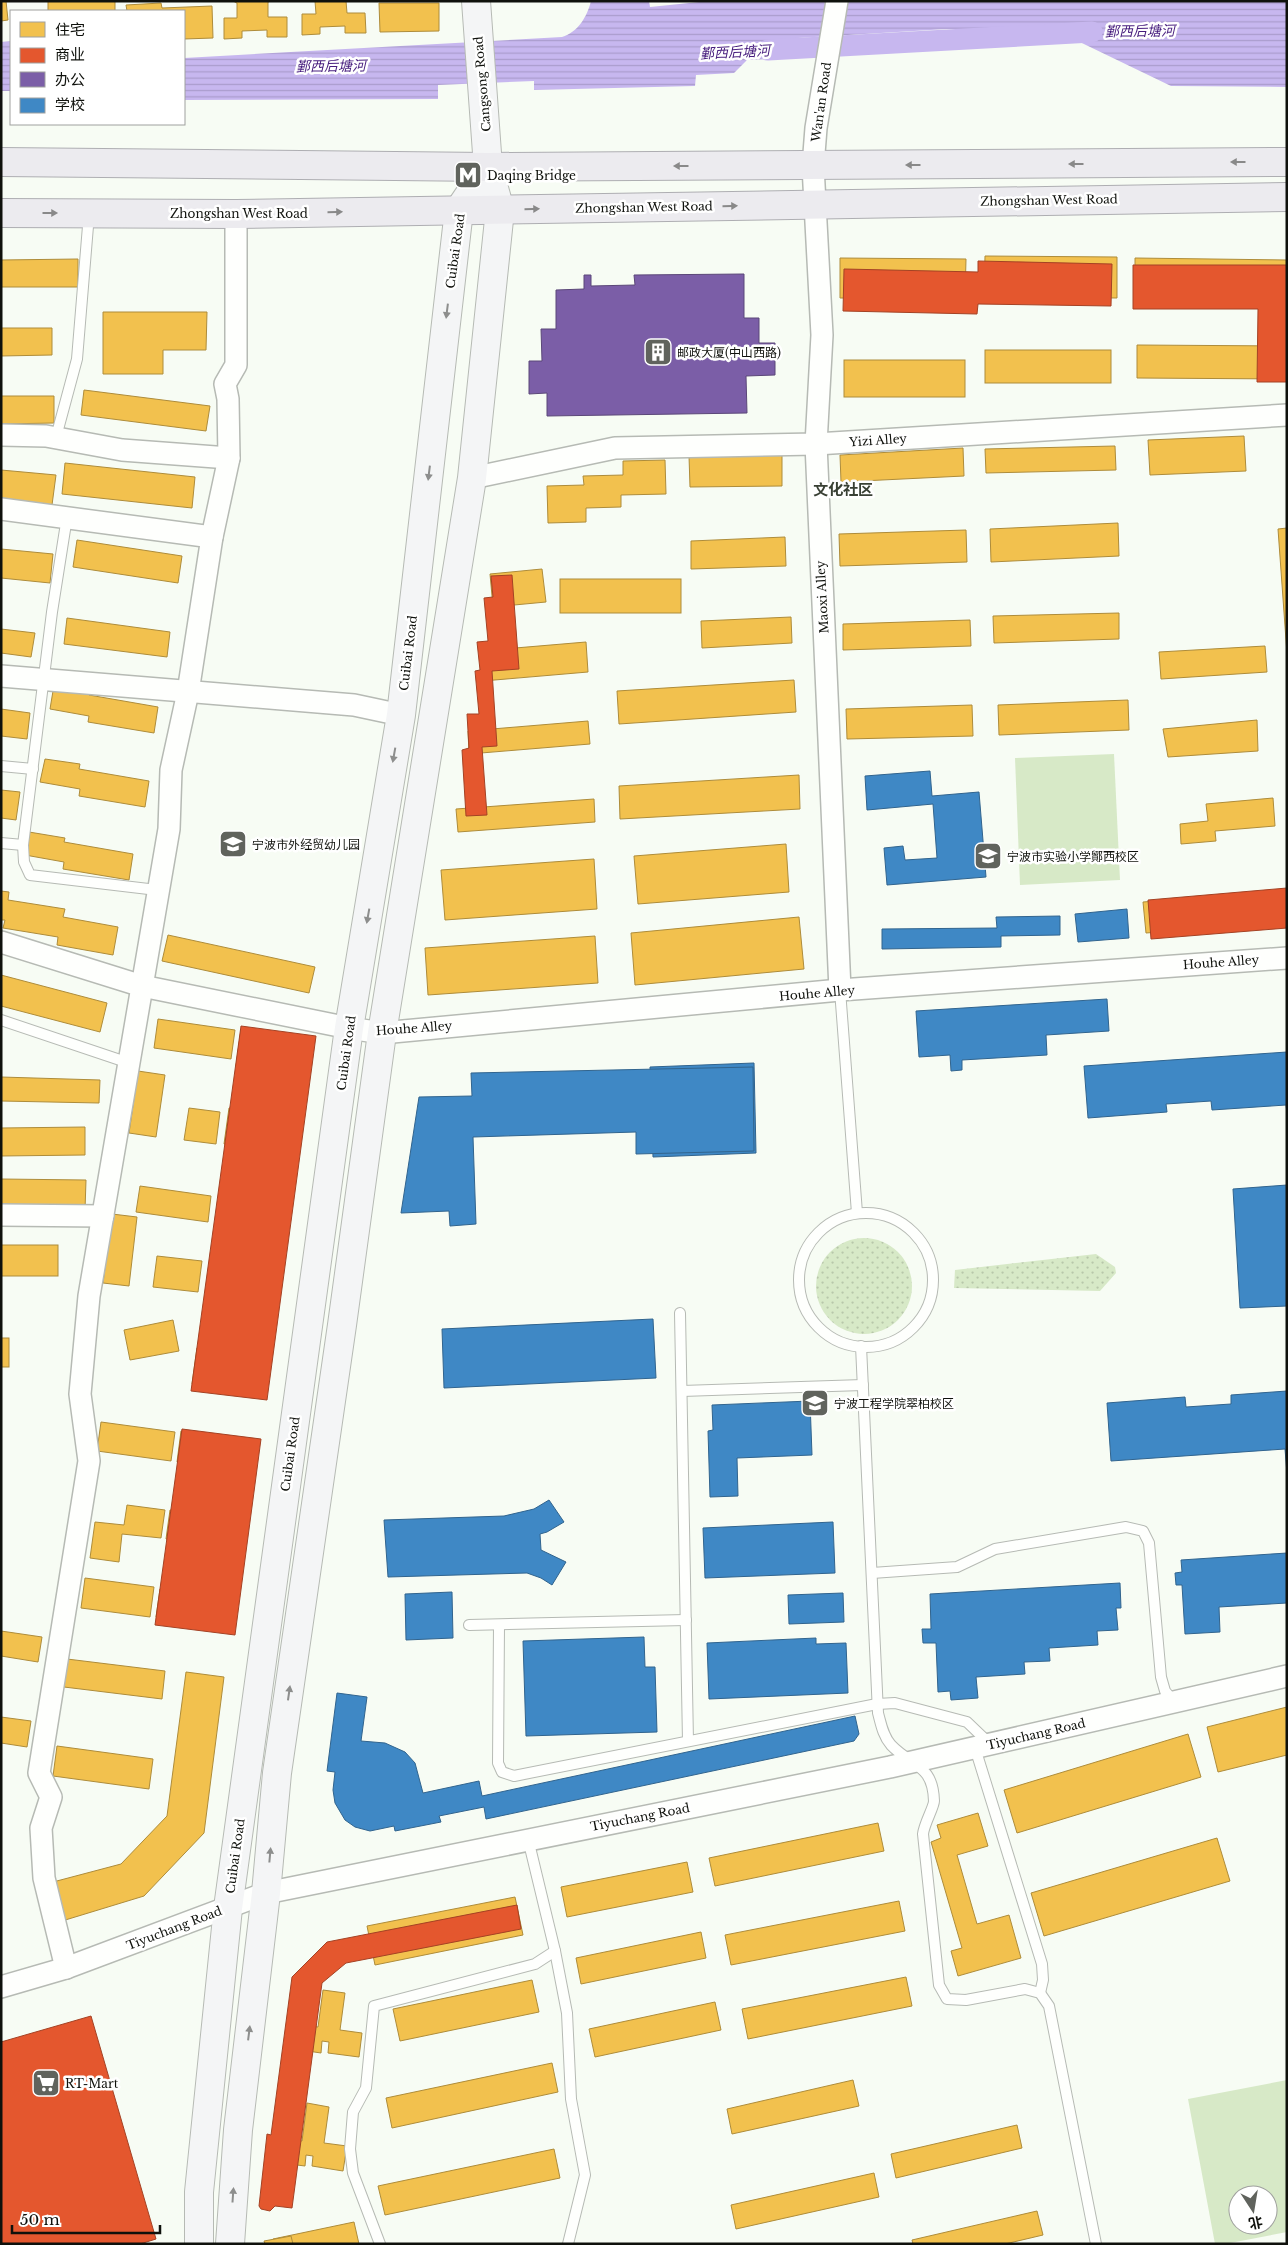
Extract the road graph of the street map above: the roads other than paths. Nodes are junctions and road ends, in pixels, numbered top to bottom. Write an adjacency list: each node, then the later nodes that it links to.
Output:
1 (836, 1): 5 (street, Wan'an Road)
2 (476, 7): 6 (main road, Cangsong Road)
3 (1, 162): 6 (main road)
4 (1287, 162): 5 (main road, one-way to 5)
5 (813, 166): 6 (main road, one-way to 6); 8 (street, Wan'an Road)
6 (488, 167): 9 (main road, Cuibai Road); 10 (main road)
7 (1287, 197): 8 (main road, Zhongshan West Road)
8 (816, 204): 10 (main road, Zhongshan West Road, one-way to 8); 17 (street, Maoxi Alley)
9 (459, 210): 10 (main road, Zhongshan West Road); 13 (main road, Zhongshan West Road, one-way to 9); 26 (main road, Cuibai Road, one-way to 26)
10 (500, 210): 19 (main road)
11 (1, 213): 12 (main road, Zhongshan West Road, one-way to 12)
12 (89, 213): 13 (main road, Zhongshan West Road); 16 (lane)
13 (236, 214): 18 (street)
14 (1287, 415): 17 (street, Yizi Alley)
15 (1, 435): 16 (street)
16 (56, 438): 18 (street)
17 (816, 444): 19 (street, Yizi Alley); 35 (street, Maoxi Alley)
18 (230, 458): 22 (street)
19 (472, 478): 38 (main road)
20 (1, 509): 21 (street)
21 (67, 517): 22 (street); 24 (lane)
22 (212, 537): 25 (street)
23 (1, 676): 24 (street)
24 (44, 680): 25 (street); 28 (lane)
25 (188, 692): 26 (street); 31 (street)
26 (401, 715): 37 (main road, Cuibai Road, one-way to 37)
27 (1, 766): 28 (lane)
28 (33, 769): 30 (lane)
29 (1, 843): 30 (lane)
30 (23, 845): 31 (lane)
31 (157, 890): 34 (street)
32 (1, 942): 34 (street, Houhe Alley)
33 (1287, 958): 35 (street, Houhe Alley)
34 (142, 986): 37 (street, Houhe Alley); 39 (street)
35 (840, 990): 38 (street, Houhe Alley); 40 (lane)
36 (1, 1020): 39 (lane)
37 (349, 1028): 38 (street, Houhe Alley); 59 (main road, Cuibai Road)
38 (382, 1033): 58 (main road, one-way to 38)
39 (129, 1063): 42 (street)
40 (857, 1213): 44 (lane); 44 (lane)
41 (1, 1215): 42 (street)
42 (103, 1216): 61 (street)
43 (680, 1313): 46 (lane)
44 (861, 1346): 45 (lane)
45 (863, 1385): 46 (lane); 47 (lane)
46 (682, 1391): 48 (lane)
47 (872, 1573): 52 (lane); 53 (lane)
48 (686, 1620): 50 (lane); 54 (lane)
49 (469, 1625): 50 (lane)
50 (498, 1625): 54 (lane)
51 (1287, 1676): 52 (street, Tiyuchang Road)
52 (1174, 1702): 55 (street, Tiyuchang Road)
53 (877, 1704): 54 (lane); 55 (lane); 56 (lane)
54 (688, 1741)
55 (983, 1746): 56 (street, Tiyuchang Road); 63 (lane)
56 (914, 1762): 57 (street, Tiyuchang Road); 63 (lane)
57 (528, 1839): 58 (street, Tiyuchang Road); 60 (lane)
58 (266, 1893): 59 (street, Tiyuchang Road); 65 (main road, one-way to 58)
59 (228, 1908): 61 (street, Tiyuchang Road); 64 (main road, Cuibai Road)
60 (555, 1951): 66 (lane); 67 (lane)
61 (66, 1968): 62 (street, Tiyuchang Road)
62 (1, 1987)
63 (1040, 1993): 68 (lane)
64 (199, 2244)
65 (230, 2244)
66 (380, 2244)
67 (568, 2244)
68 (1096, 2244)

